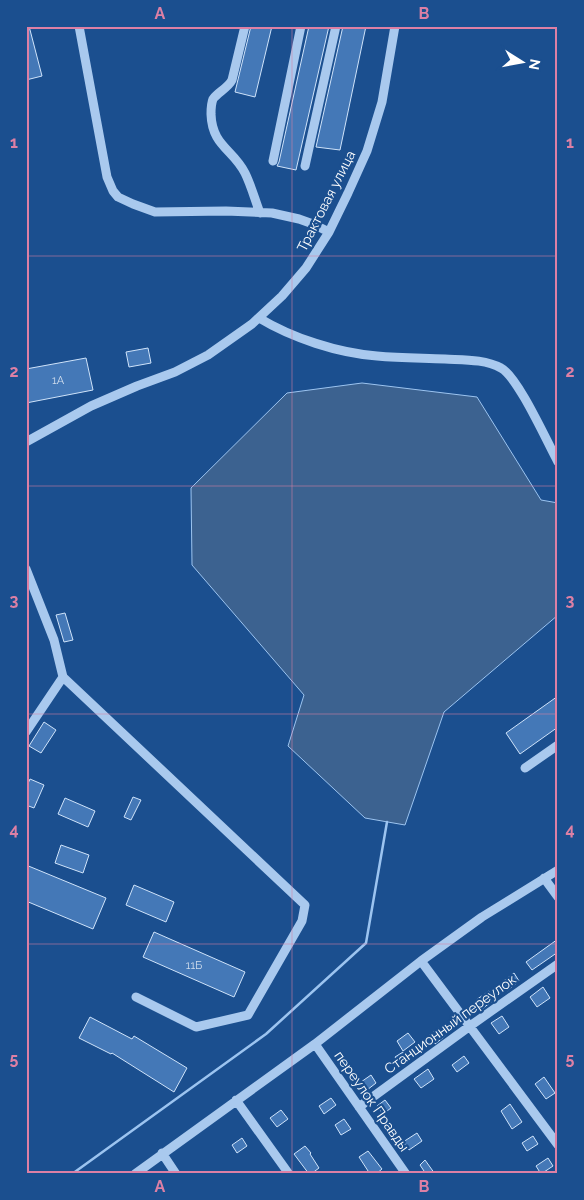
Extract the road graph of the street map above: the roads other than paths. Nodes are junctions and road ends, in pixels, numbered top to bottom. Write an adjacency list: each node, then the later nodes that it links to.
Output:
1 (79, 26): 8 (street)
2 (245, 26): 8 (street)
3 (301, 26): 6 (street)
4 (336, 26): 7 (street)
5 (396, 26): 9 (street, Трактовая улица)
6 (273, 162)
7 (305, 166)
8 (260, 213): 9 (street)
9 (329, 232): 10 (street, Трактовая улица)
10 (259, 318): 11 (street, Трактовая улица); 12 (street)
11 (26, 442)
12 (558, 462)
13 (26, 569): 14 (street)
14 (62, 677): 15 (street); 23 (street)
15 (26, 732)
16 (558, 745): 17 (street)
17 (525, 768)
18 (558, 870): 19 (street)
19 (544, 878): 20 (street); 21 (street)
20 (558, 897)
21 (421, 961): 24 (street); 25 (street)
22 (558, 964): 24 (street, Станционный переулок)
23 (136, 997)
24 (470, 1026): 27 (street, Станционный переулок); 28 (street)
25 (315, 1044): 26 (street); 27 (street, переулок Правды)
26 (236, 1100): 29 (street); 32 (street)
27 (359, 1107): 33 (street, переулок Правды)
28 (558, 1145)
29 (162, 1153): 30 (street); 31 (street)
30 (134, 1174)
31 (176, 1174)
32 (289, 1174)
33 (406, 1174)

